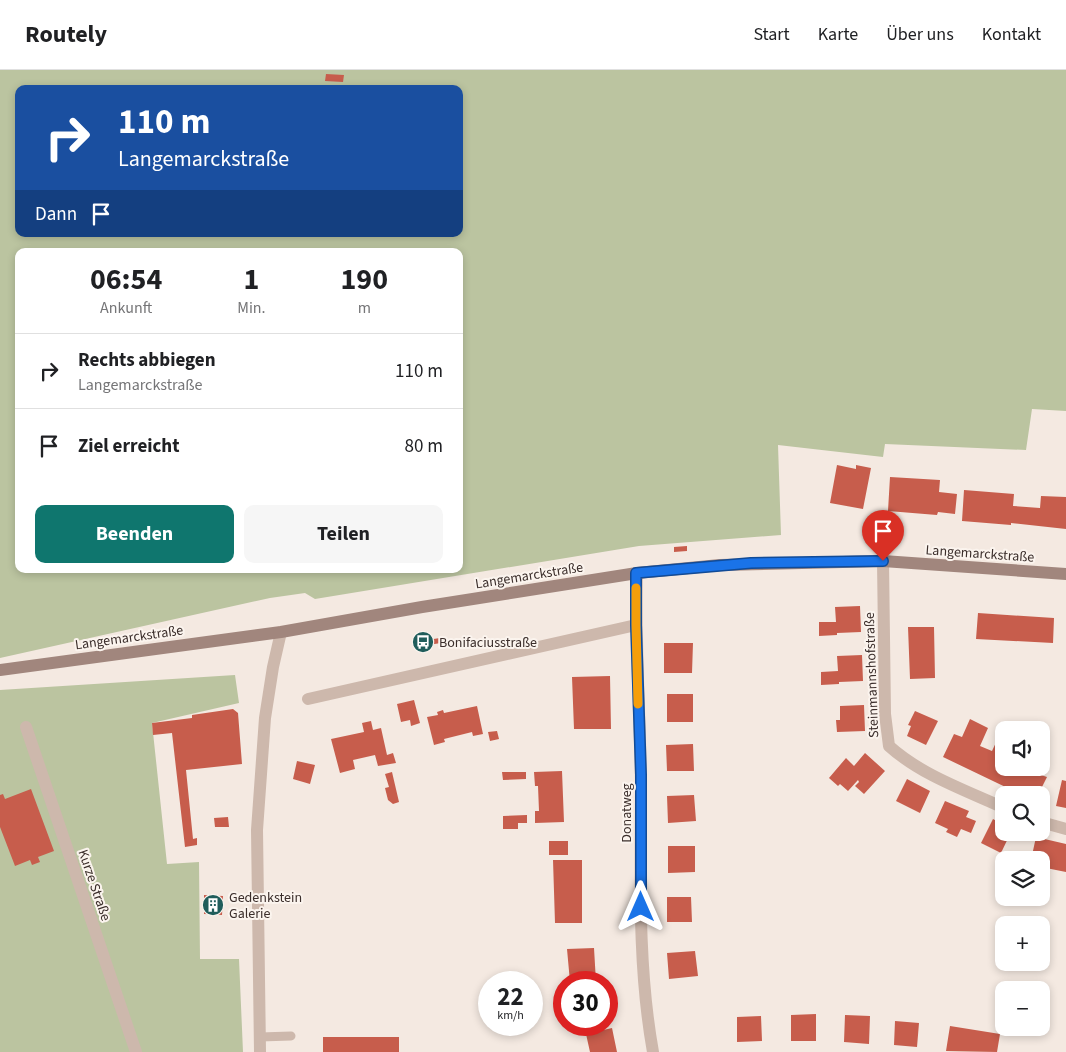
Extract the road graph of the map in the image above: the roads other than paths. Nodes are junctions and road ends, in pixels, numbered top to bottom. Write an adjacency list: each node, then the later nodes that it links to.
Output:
1 (883, 561): 2 (street, Langemarckstraße); 3 (street, Langemarckstraße); 9 (street, Steinmannshofstraße)
2 (636, 573): 4 (street, Donatweg); 5 (street, Langemarckstraße)
3 (1066, 574)
4 (636, 625): 7 (street); 16 (street, Donatweg)
5 (281, 632): 6 (street, Langemarckstraße); 13 (street)
6 (0, 670)
7 (308, 699)
8 (26, 728): 14 (street, Kurze Straße)
9 (995, 804)
10 (1050, 825): 11 (street)
11 (1066, 829)
12 (291, 1036): 13 (lane)
13 (260, 1037): 15 (street)
14 (136, 1052)
15 (260, 1052)
16 (652, 1052)

